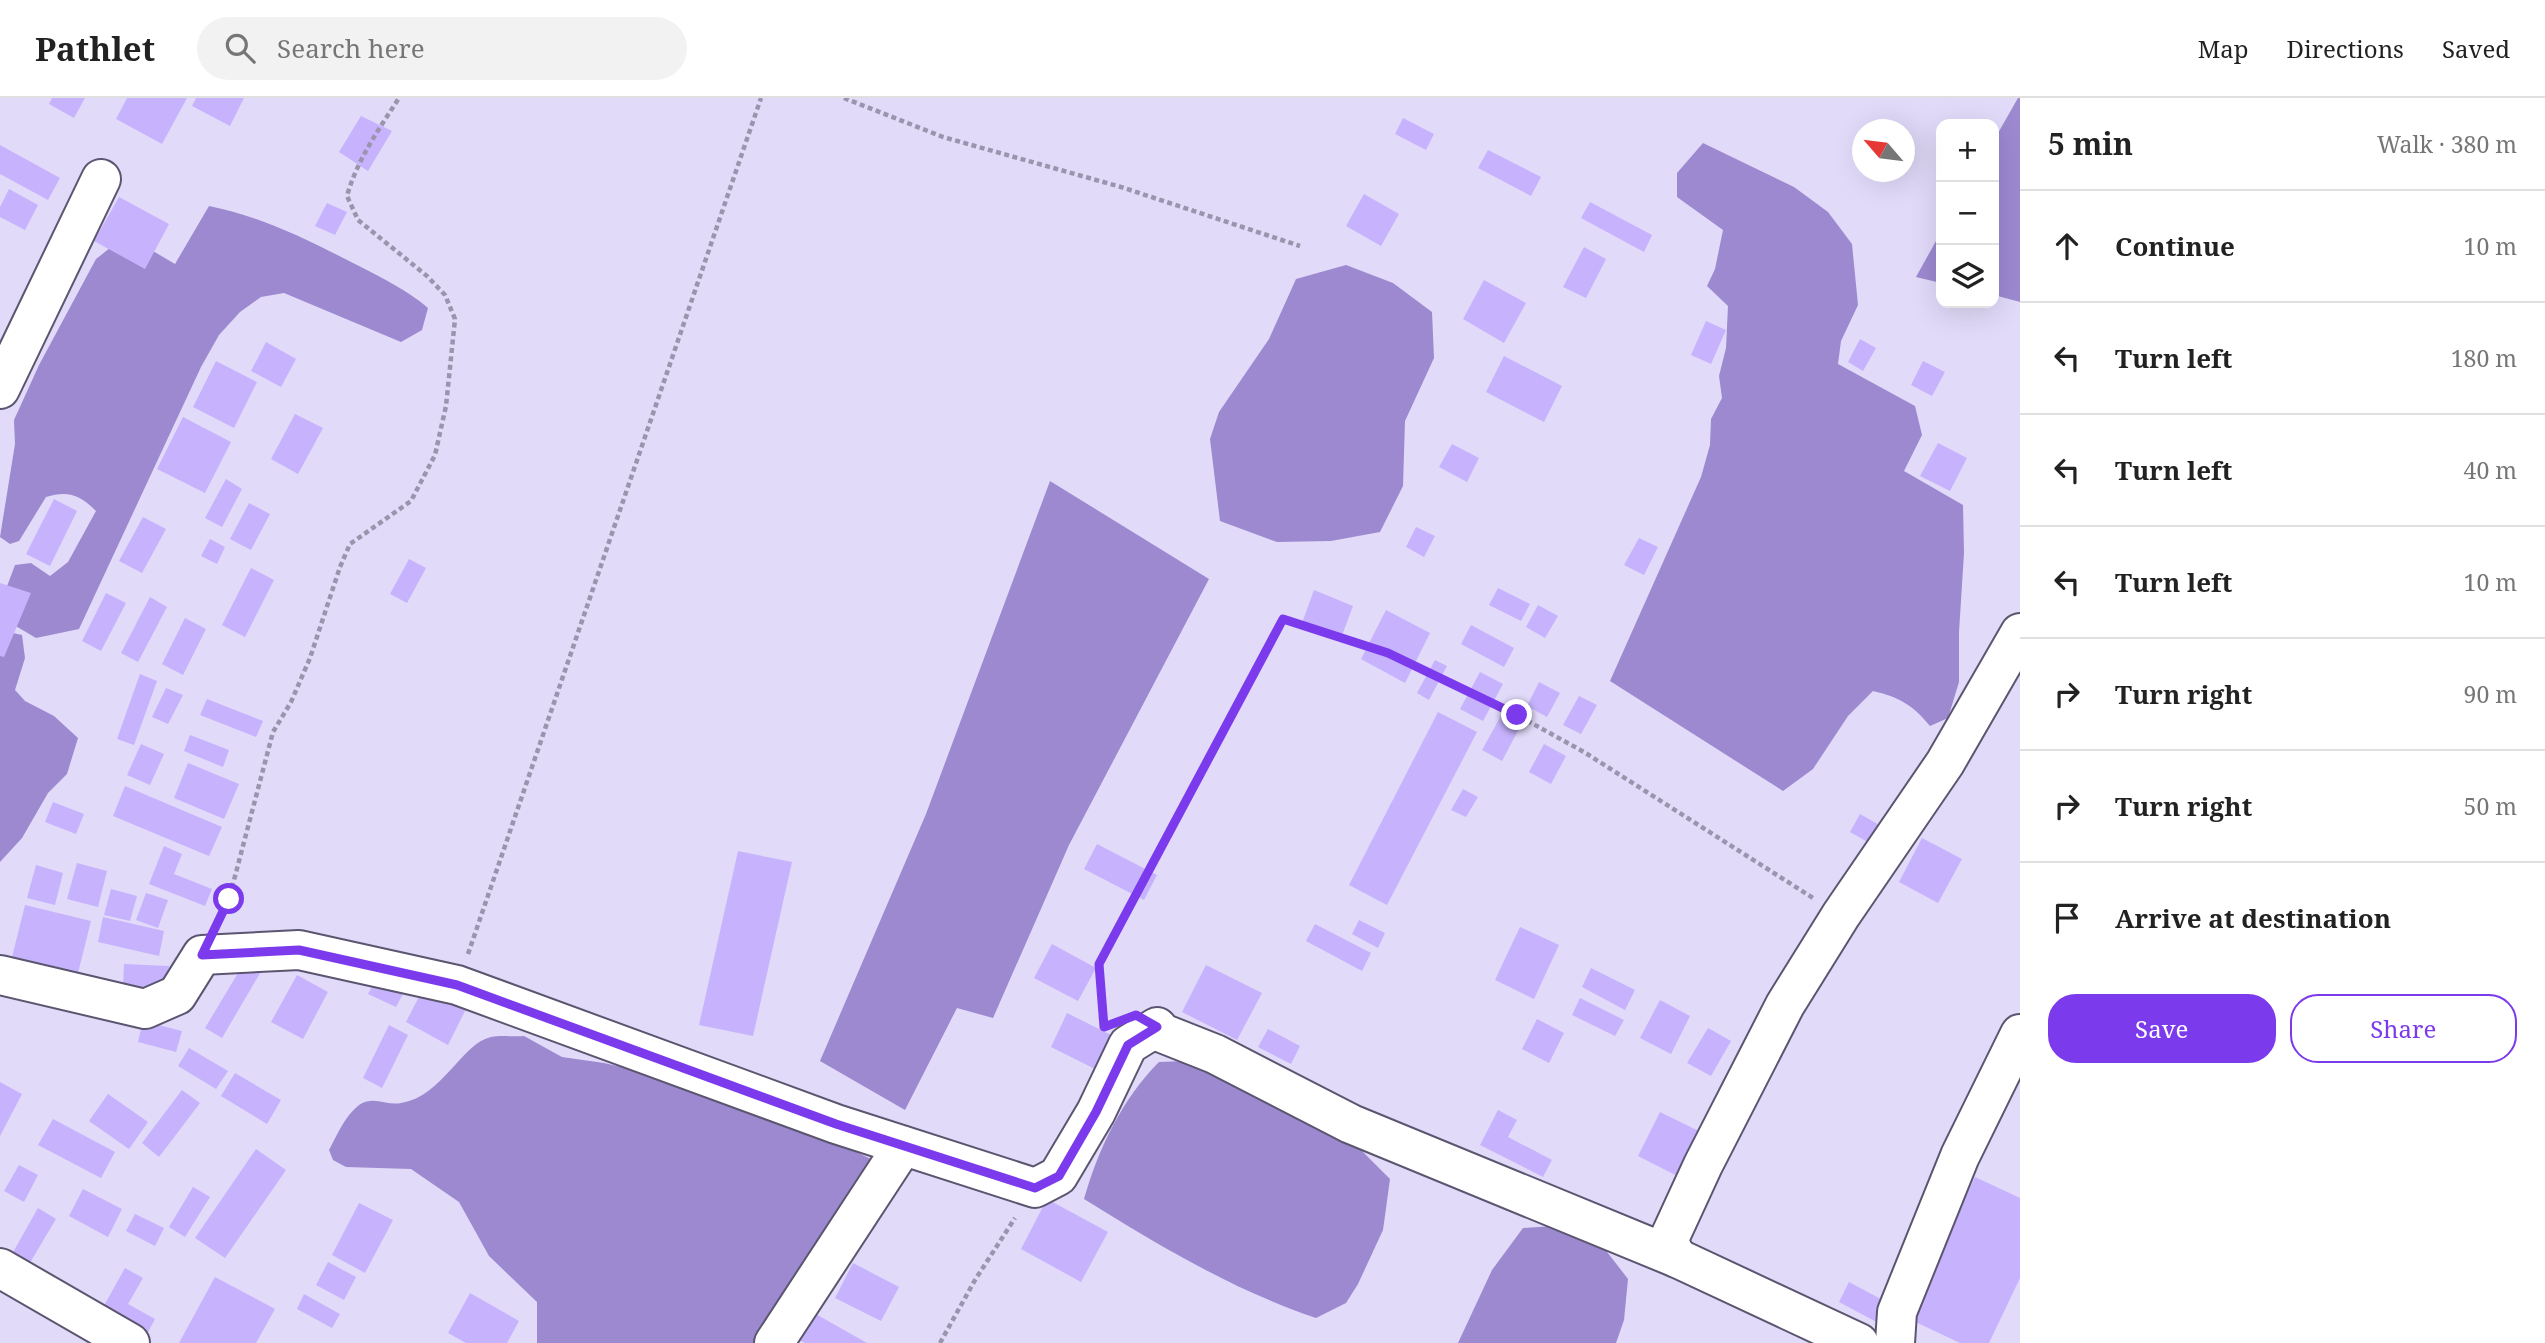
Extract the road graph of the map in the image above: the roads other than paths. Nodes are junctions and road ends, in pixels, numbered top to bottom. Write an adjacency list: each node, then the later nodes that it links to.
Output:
1 (100, 179): 2 (street)
2 (0, 389)
3 (2020, 633): 7 (street)
4 (0, 975): 6 (street)
5 (2020, 1034): 13 (street)
6 (903, 1146): 7 (street); 11 (street)
7 (1677, 1258): 9 (street)
8 (0, 1268): 10 (street)
9 (1803, 1331): 12 (street)
10 (130, 1343)
11 (774, 1343)
12 (1859, 1343)
13 (1895, 1343)

